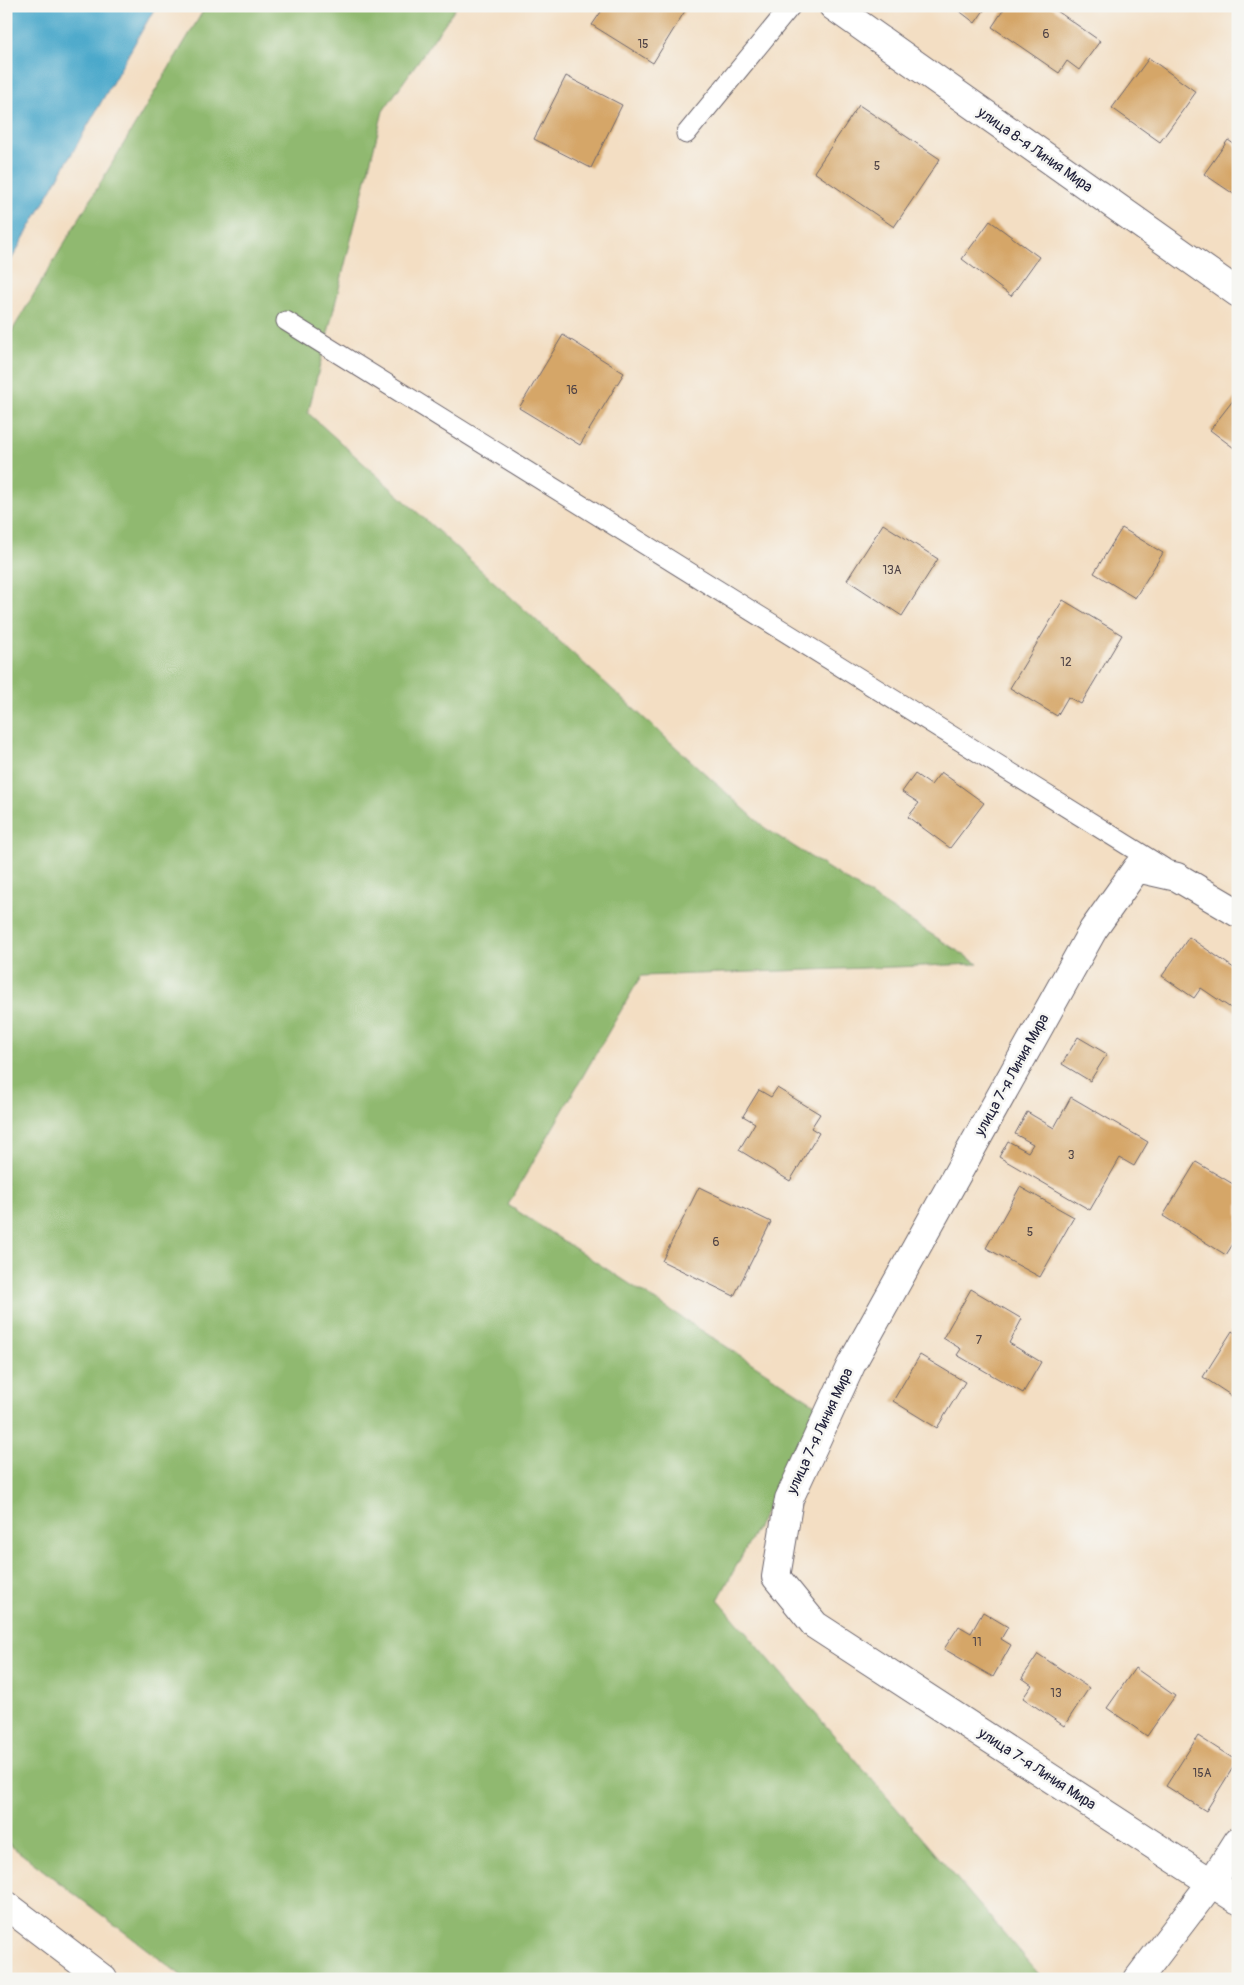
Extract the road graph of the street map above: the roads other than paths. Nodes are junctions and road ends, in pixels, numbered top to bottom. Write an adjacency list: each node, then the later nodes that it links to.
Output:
1 (791, 6): 3 (lane)
2 (833, 6): 4 (street, улица 8-я Линия Мира)
3 (686, 134)
4 (1238, 293)
5 (286, 321): 6 (lane)
6 (1177, 877): 7 (street); 9 (street, улица 7-я Линия Мира)
7 (1238, 913)
8 (1238, 1841): 9 (street)
9 (1212, 1882): 10 (street); 13 (street)
10 (1238, 1900)
11 (6, 1905): 12 (street)
12 (102, 1979)
13 (1138, 1979)

